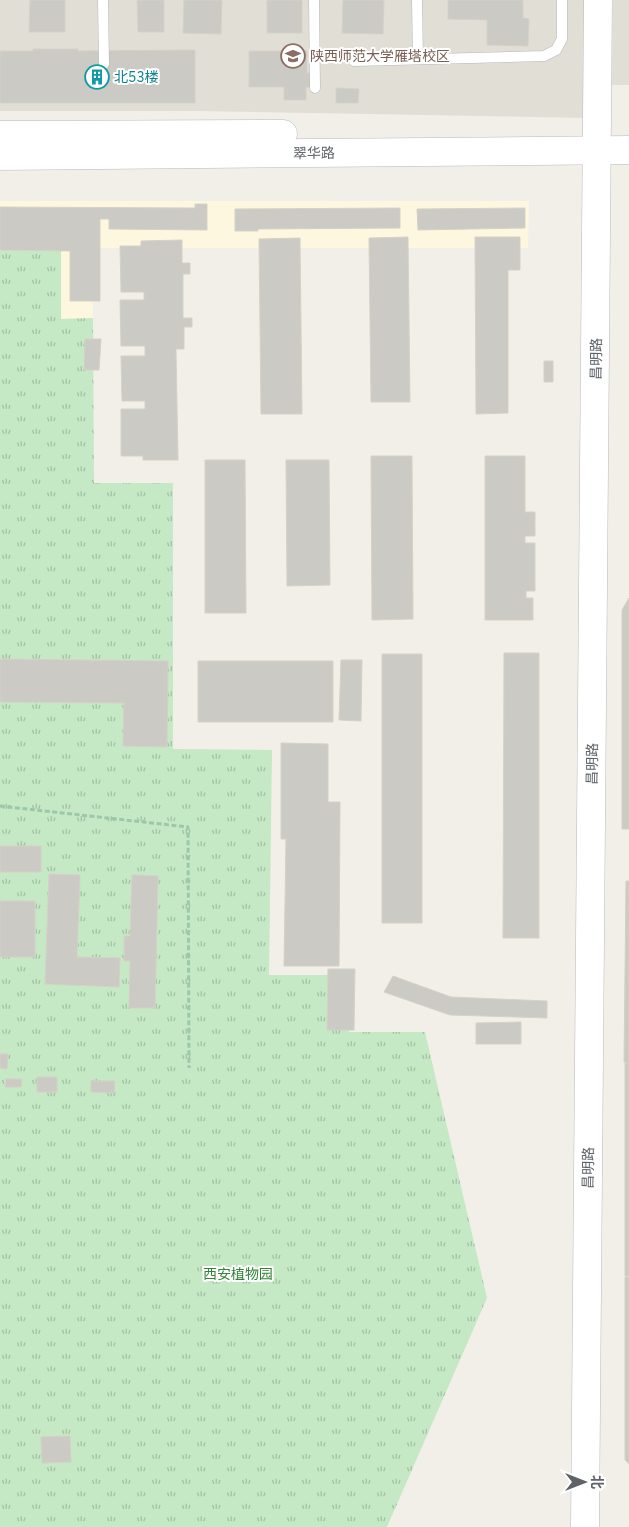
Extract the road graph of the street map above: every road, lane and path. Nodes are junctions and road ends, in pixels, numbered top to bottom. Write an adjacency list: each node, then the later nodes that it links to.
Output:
1 (103, 0): 8 (lane)
2 (314, 0): 9 (lane)
3 (417, 0): 6 (lane)
4 (562, 0): 6 (lane)
5 (598, 0): 12 (street, 昌明路)
6 (418, 59): 7 (lane)
7 (354, 61)
8 (104, 64)
9 (315, 88)
10 (629, 134): 12 (street, 翠华路)
11 (0, 135): 12 (street, 翠华路)
12 (598, 142): 13 (street, 翠华路); 14 (street, 翠华路); 17 (street, 昌明路)
13 (629, 150)
14 (0, 156)
15 (0, 806): 16 (path)
16 (189, 1068)
17 (585, 1527)

